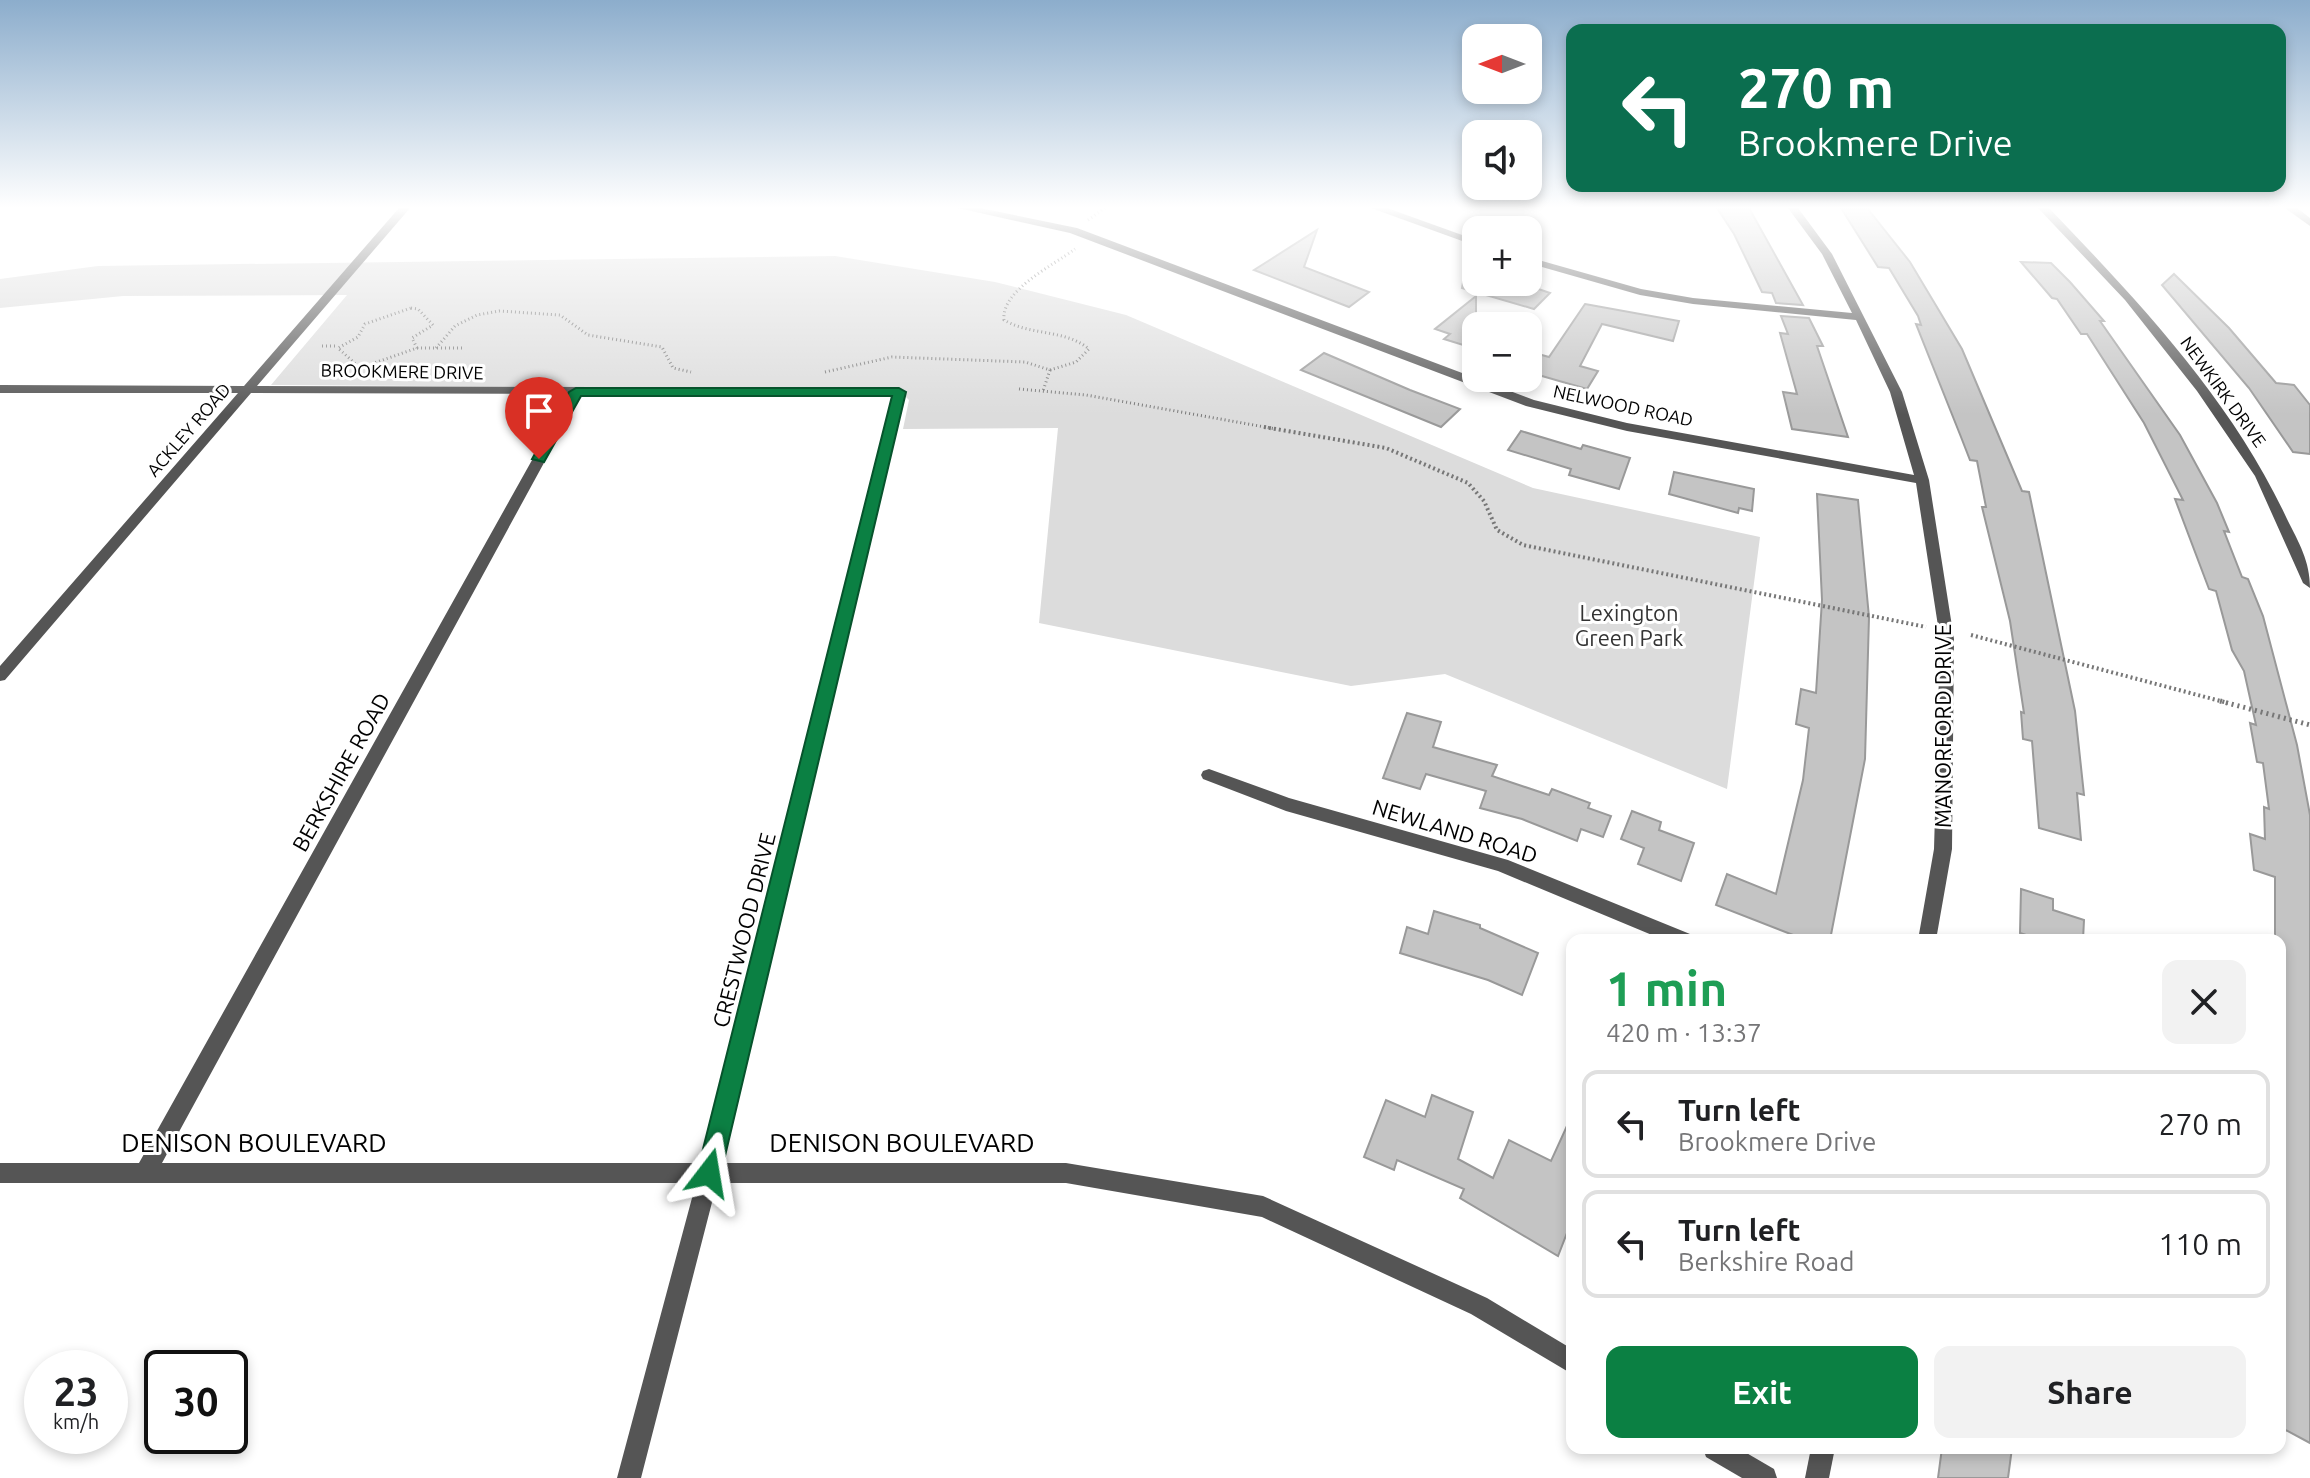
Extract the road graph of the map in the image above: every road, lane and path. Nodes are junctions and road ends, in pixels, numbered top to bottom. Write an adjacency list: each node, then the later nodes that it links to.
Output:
1 (346, 277): 17 (street, ACKLEY ROAD)
2 (1037, 277): 13 (path)
3 (1197, 277): 22 (street, NELWOOD ROAD)
4 (1591, 277): 7 (street)
5 (1839, 277): 7 (street, MANORFORD DRIVE)
6 (2109, 277): 23 (street, NEWKIRK DRIVE)
7 (1860, 317): 22 (street, MANORFORD DRIVE)
8 (322, 346): 9 (path)
9 (339, 346): 10 (path); 10 (path)
10 (417, 348): 11 (path)
11 (436, 348): 12 (path); 14 (path)
12 (464, 348)
13 (1050, 370): 15 (path); 19 (path)
14 (701, 372)
15 (819, 373)
16 (0, 389): 17 (street, BROOKMERE DRIVE)
17 (249, 389): 20 (street, BROOKMERE DRIVE); 26 (street, ACKLEY ROAD)
18 (1019, 389): 19 (path)
19 (1043, 391): 24 (path)
20 (576, 392): 21 (street, BROOKMERE DRIVE); 32 (street, BERKSHIRE ROAD)
21 (899, 392): 33 (street, CRESTWOOD DRIVE)
22 (1922, 480): 30 (street, MANORFORD DRIVE)
23 (2310, 583)
24 (1926, 627)
25 (1971, 635): 27 (path)
26 (0, 676)
27 (2310, 725)
28 (1209, 775): 29 (street, NEWLAND ROAD)
29 (1669, 934)
30 (1928, 934)
31 (0, 1173): 32 (street, DENISON BOULEVARD)
32 (145, 1173): 33 (street, DENISON BOULEVARD)
33 (709, 1173): 34 (street, DENISON BOULEVARD); 37 (street, CRESTWOOD DRIVE)
34 (1566, 1358)
35 (1725, 1454): 38 (street)
36 (1822, 1454): 39 (street)
37 (629, 1478)
38 (1765, 1478)
39 (1817, 1478)

